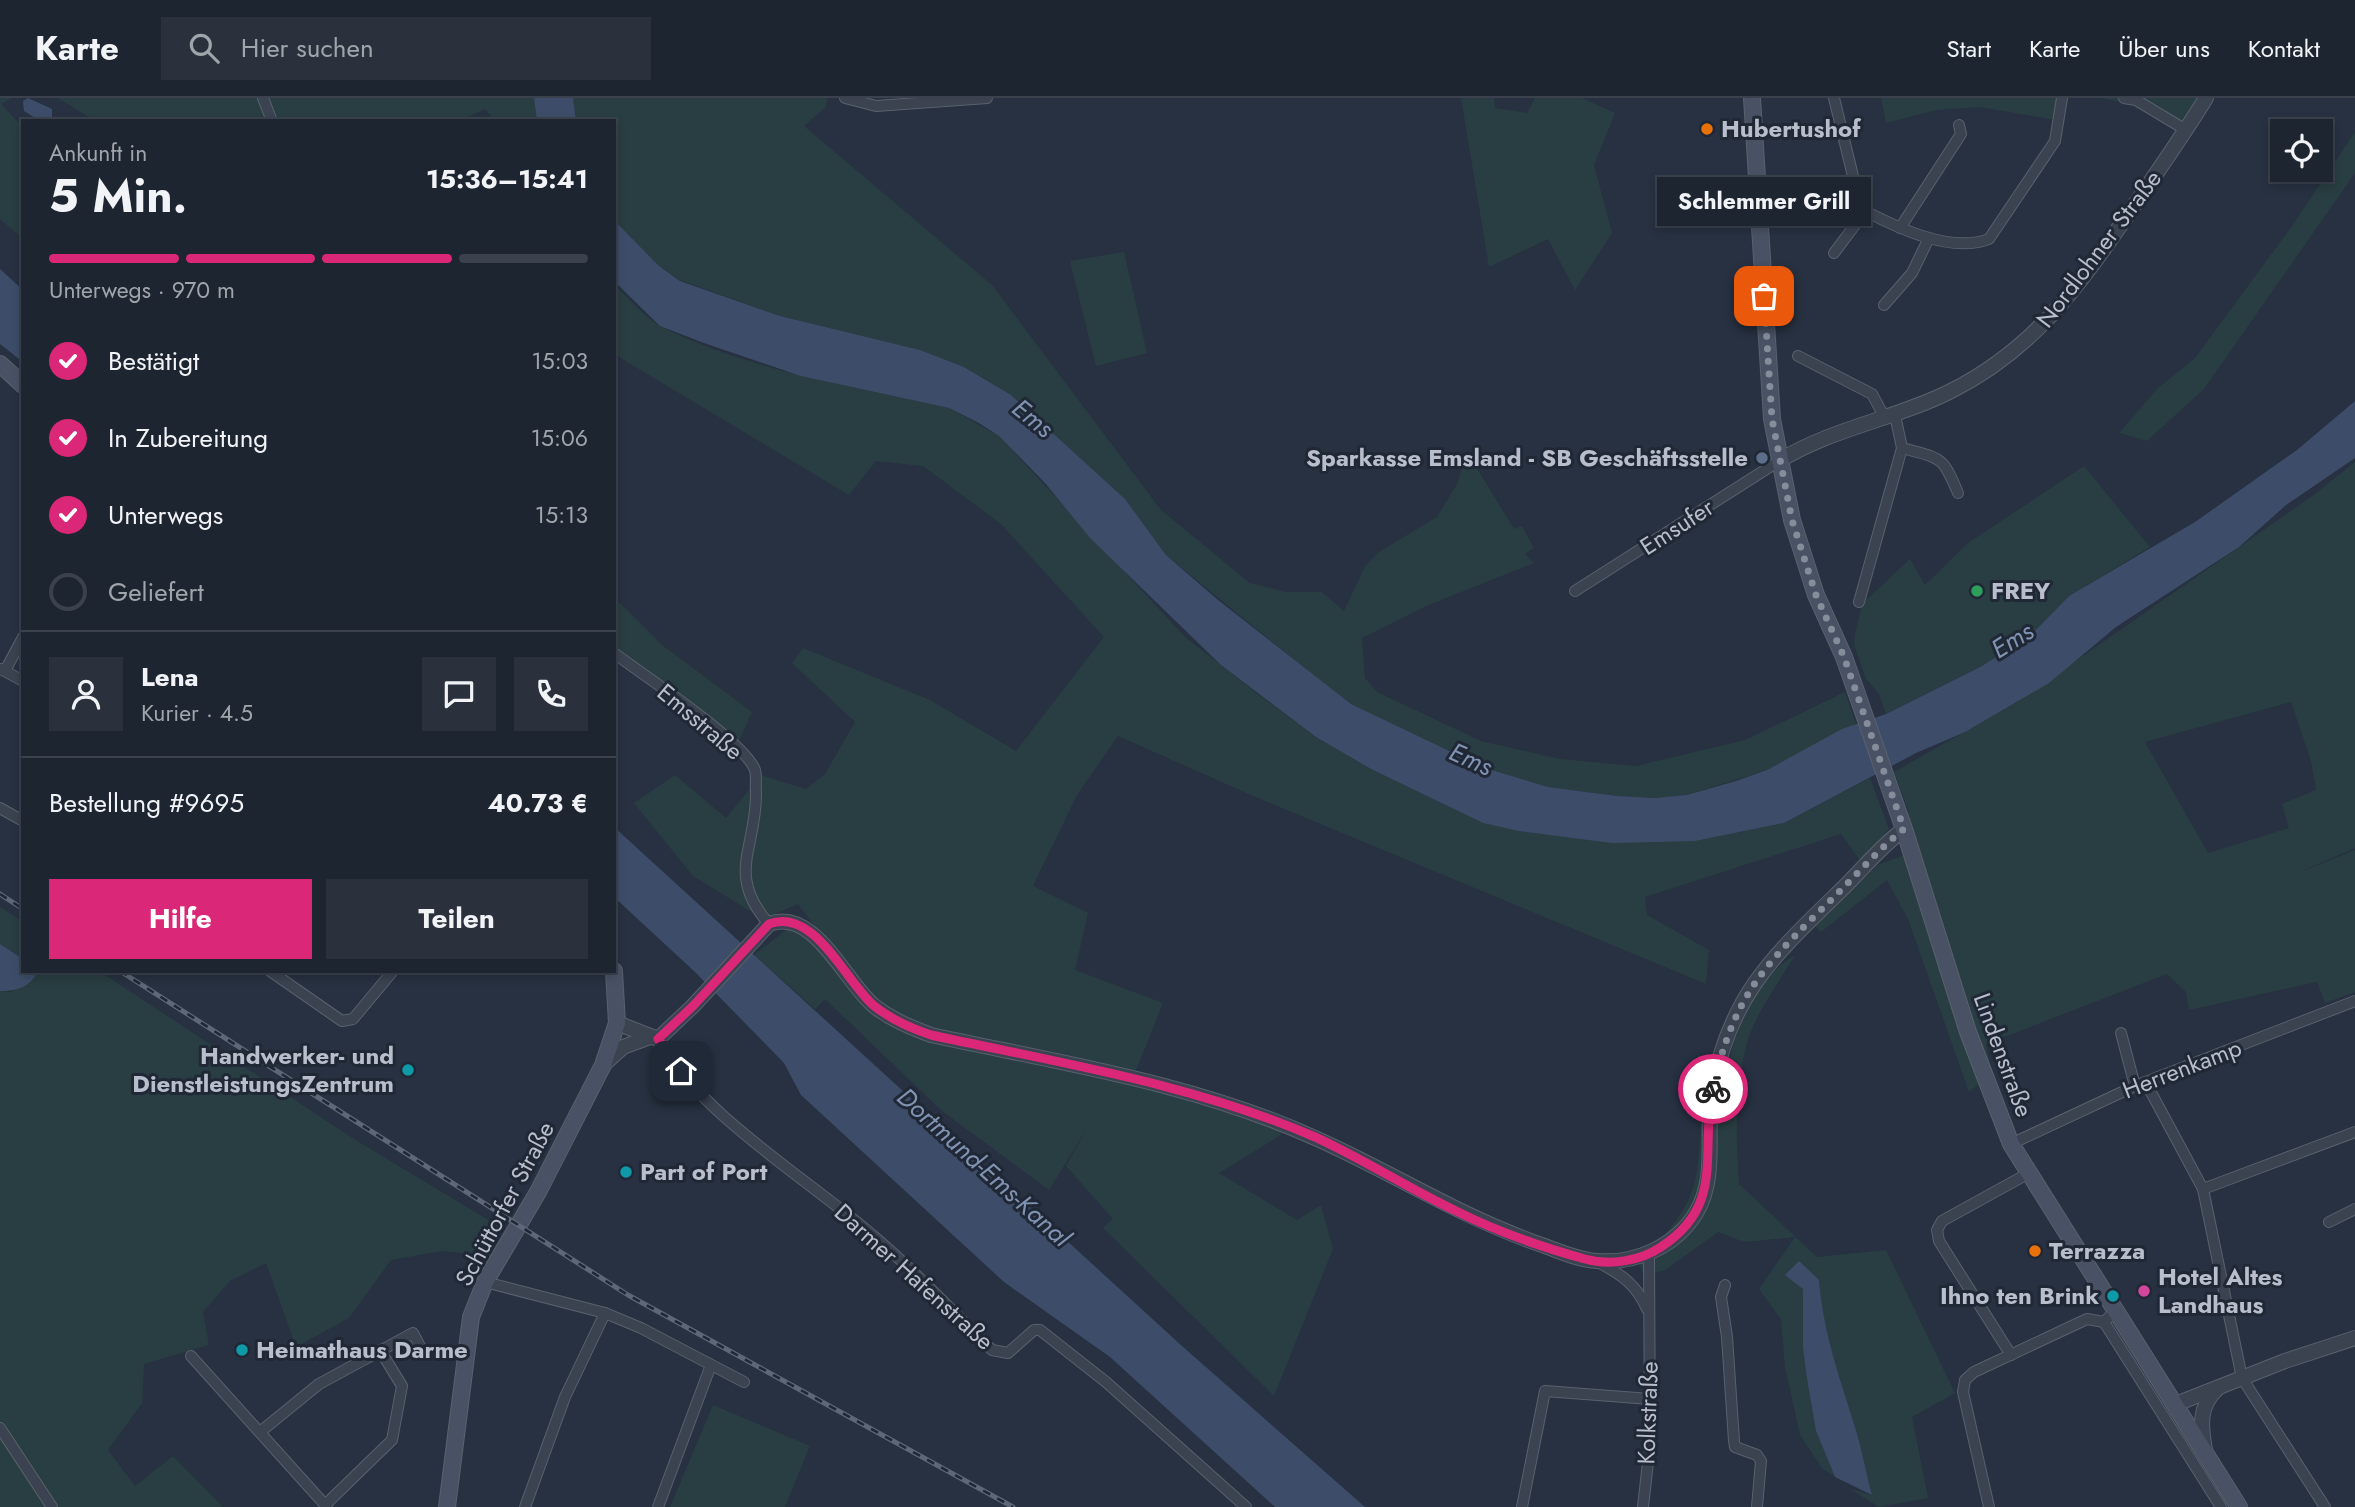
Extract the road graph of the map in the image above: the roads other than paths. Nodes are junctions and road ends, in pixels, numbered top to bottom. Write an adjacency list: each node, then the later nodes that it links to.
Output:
1 (263, 98): 9 (street)
2 (845, 98): 3 (street)
3 (987, 98)
4 (1752, 98): 22 (main road, Lindenstraße)
5 (1834, 98): 12 (street)
6 (2062, 98): 14 (street)
7 (2124, 98): 11 (street)
8 (2206, 98): 11 (street, Nordlohner Straße)
9 (271, 119)
10 (1959, 125): 13 (street)
11 (2186, 130): 20 (street, Nordlohner Straße)
12 (1861, 209): 13 (street); 15 (street)
13 (1900, 228): 14 (street)
14 (1928, 240): 16 (street)
15 (1834, 253)
16 (1884, 305)
17 (1798, 356): 20 (street)
18 (0, 364): 19 (main road)
19 (21, 383)
20 (1890, 416): 21 (street); 22 (street, Nordlohner Straße)
21 (1902, 448): 23 (street); 25 (street)
22 (1779, 461): 24 (street, Emsufer); 32 (main road, Lindenstraße)
23 (1958, 493)
24 (1575, 591)
25 (1859, 602)
26 (21, 640): 28 (street)
27 (616, 655): 33 (street, Emsstraße)
28 (3, 670): 29 (street)
29 (21, 680)
30 (0, 808): 31 (street)
31 (21, 820)
32 (1904, 829): 44 (main road, Lindenstraße); 49 (street)
33 (765, 928): 40 (street); 50 (street)
34 (273, 973): 35 (street)
35 (391, 973)
36 (614, 973): 38 (main road, Schüttorfer Straße)
37 (2355, 1002): 42 (street, Herrenkamp)
38 (617, 1023): 40 (street); 41 (main road, Schüttorfer Straße)
39 (2121, 1033): 42 (street)
40 (654, 1038): 41 (street); 76 (street, Darmer Hafenstraße)
41 (603, 1065): 51 (main road, Schüttorfer Straße)
42 (2141, 1084): 44 (street, Herrenkamp); 46 (street)
43 (2355, 1132): 46 (street)
44 (2011, 1144): 45 (main road, Lindenstraße)
45 (2029, 1173): 53 (main road, Lindenstraße); 60 (street)
46 (2203, 1189): 63 (street)
47 (2355, 1209): 48 (street)
48 (2329, 1222)
49 (1649, 1254): 50 (street); 55 (street, Kolkstraße)
50 (1598, 1262): 55 (street, Kolkstraße)
51 (485, 1282): 54 (street); 73 (main road, Schüttorfer Straße)
52 (1725, 1285): 79 (street)
53 (2116, 1310): 56 (street); 67 (main road, Lindenstraße)
54 (605, 1313): 62 (street); 74 (street)
55 (1650, 1319): 66 (street, Kolkstraße)
56 (2104, 1322): 60 (street); 81 (street)
57 (2355, 1338): 63 (street)
58 (380, 1350): 59 (street); 69 (street); 71 (street)
59 (423, 1352)
60 (2011, 1355): 80 (street)
61 (191, 1356): 69 (street)
62 (711, 1365): 64 (street); 75 (street)
63 (2242, 1378): 65 (street); 83 (street)
64 (744, 1382)
65 (2218, 1388): 67 (street); 70 (street)
66 (1650, 1399): 77 (street); 78 (street, Kolkstraße)
67 (2176, 1404): 70 (main road, Lindenstraße)
68 (0, 1428): 72 (street)
69 (260, 1432): 71 (street)
70 (2205, 1450): 82 (main road, Lindenstraße)
71 (326, 1506)
72 (52, 1507)
73 (447, 1507)
74 (525, 1507)
75 (658, 1507)
76 (1246, 1507)
77 (1522, 1507)
78 (1643, 1507)
79 (1757, 1507)
80 (1989, 1507)
81 (2221, 1507)
82 (2239, 1507)
83 (2325, 1507)

